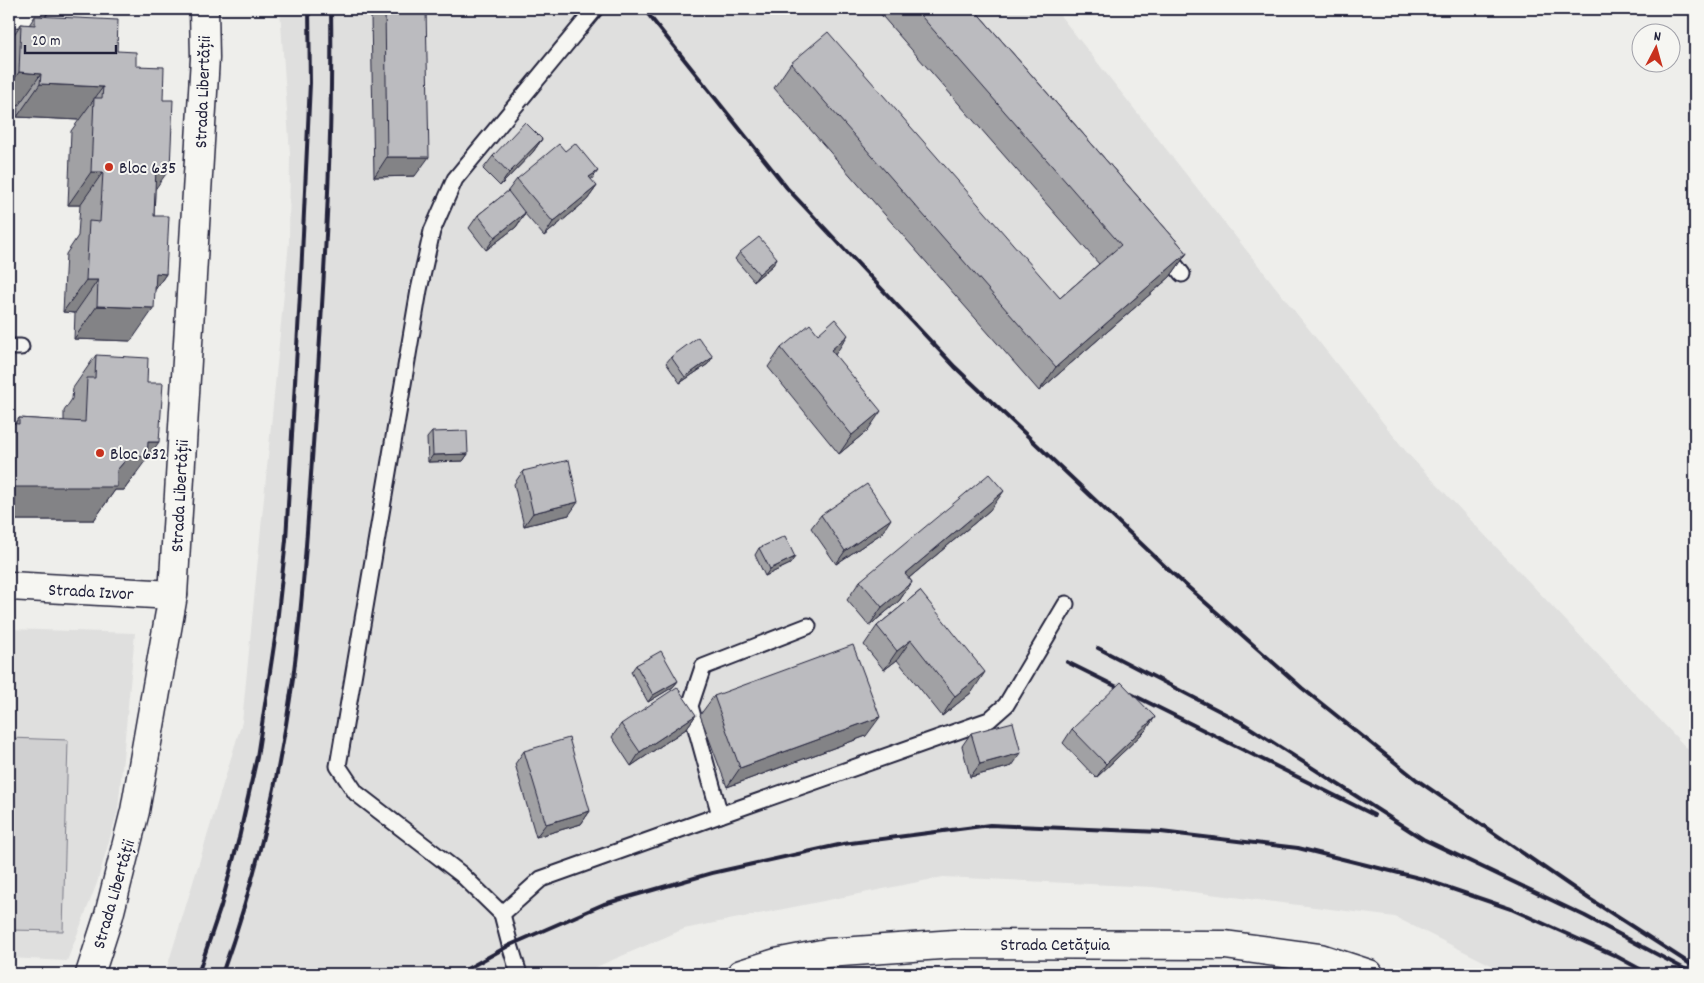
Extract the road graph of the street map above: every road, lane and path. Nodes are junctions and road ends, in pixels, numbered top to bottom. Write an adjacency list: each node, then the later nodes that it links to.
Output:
1 (33, 9): 4 (street)
2 (204, 9): 8 (street, Strada Libertății)
3 (595, 9): 12 (lane)
4 (9, 14)
5 (1158, 243): 6 (lane)
6 (1182, 274)
7 (9, 586): 8 (street, Strada Izvor)
8 (173, 595): 13 (street, Strada Libertății)
9 (1066, 604): 11 (lane)
10 (808, 626): 11 (lane)
11 (720, 816): 12 (lane)
12 (502, 914): 14 (lane)
13 (90, 974)
14 (519, 974)
15 (741, 974): 16 (street, Strada Cetățuia)
16 (1369, 974)

